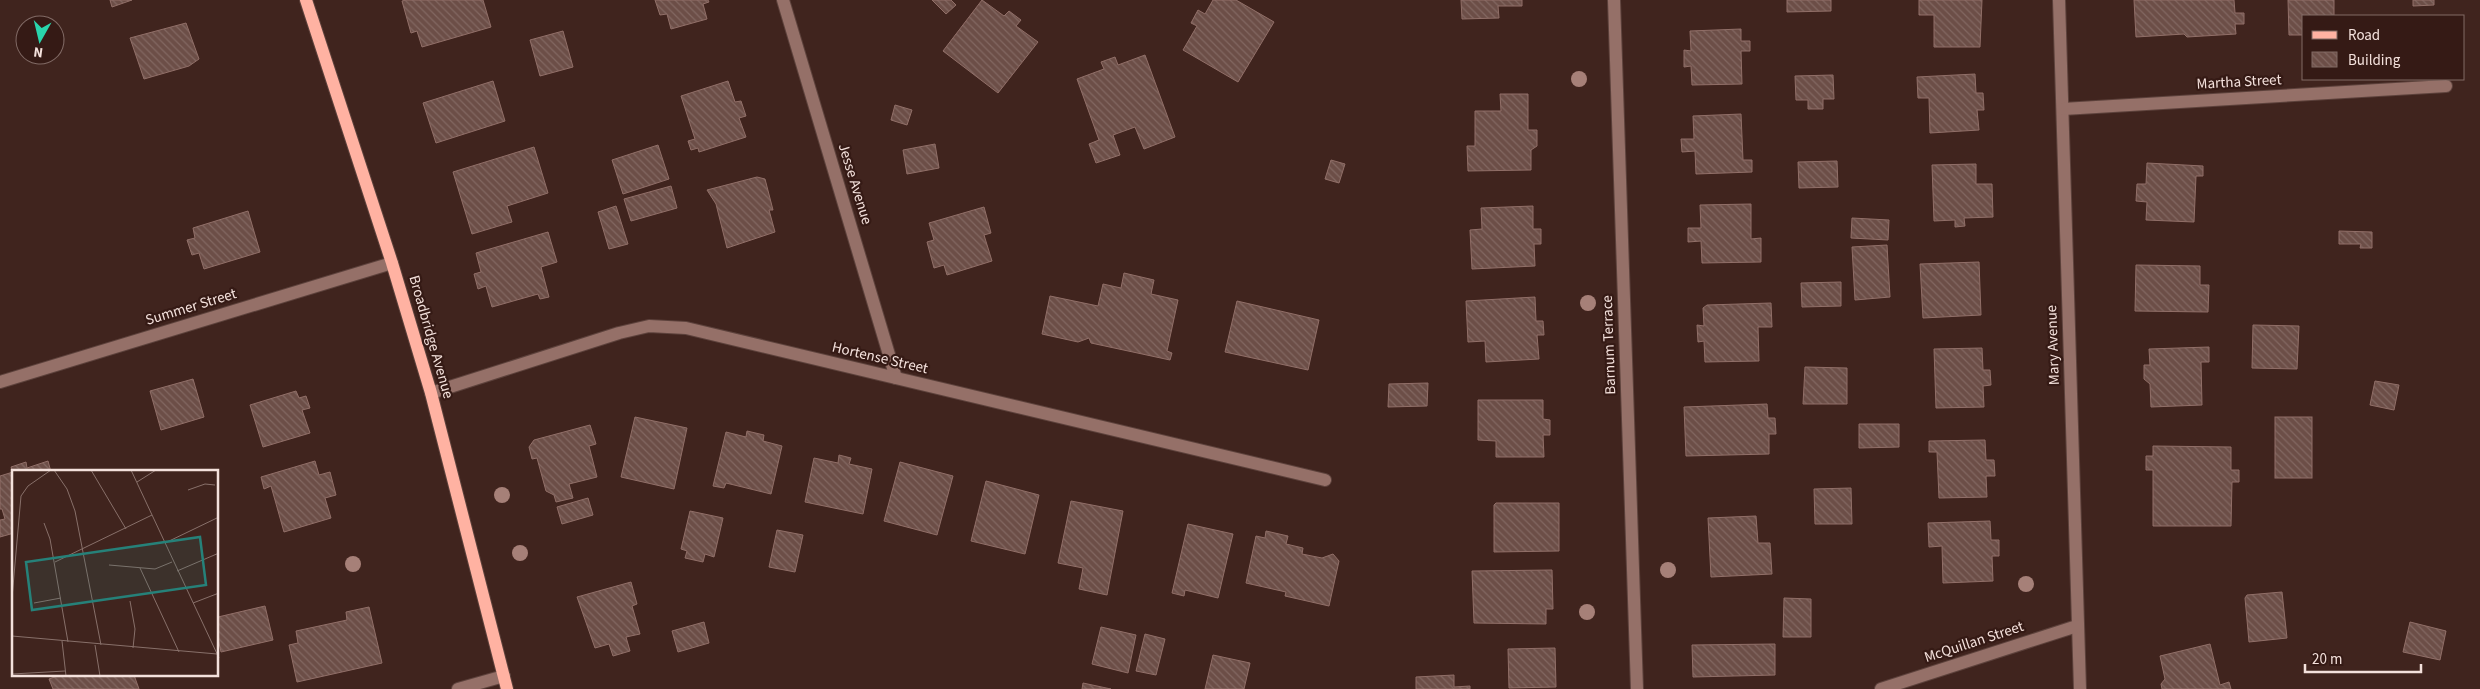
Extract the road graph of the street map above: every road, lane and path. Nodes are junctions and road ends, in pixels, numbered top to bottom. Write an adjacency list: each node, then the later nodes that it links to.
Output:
1 (306, 0): 7 (main road, Broadbridge Avenue)
2 (784, 0): 8 (street, Jesse Avenue)
3 (1614, 0): 15 (street, Barnum Terrace)
4 (2059, 0): 6 (street, Mary Avenue)
5 (2446, 86): 6 (street, Martha Street)
6 (2063, 109): 12 (street, Mary Avenue)
7 (392, 263): 9 (street, Summer Street); 10 (main road, Broadbridge Avenue)
8 (896, 378): 10 (street, Hortense Street); 11 (street, Hortense Street)
9 (0, 382)
10 (431, 393): 13 (main road, Broadbridge Avenue)
11 (1325, 480)
12 (2077, 626): 16 (street, McQuillan Street); 17 (street, Mary Avenue)
13 (506, 683): 14 (street)
14 (458, 689)
15 (1637, 689)
16 (1881, 689)
17 (2080, 689)

